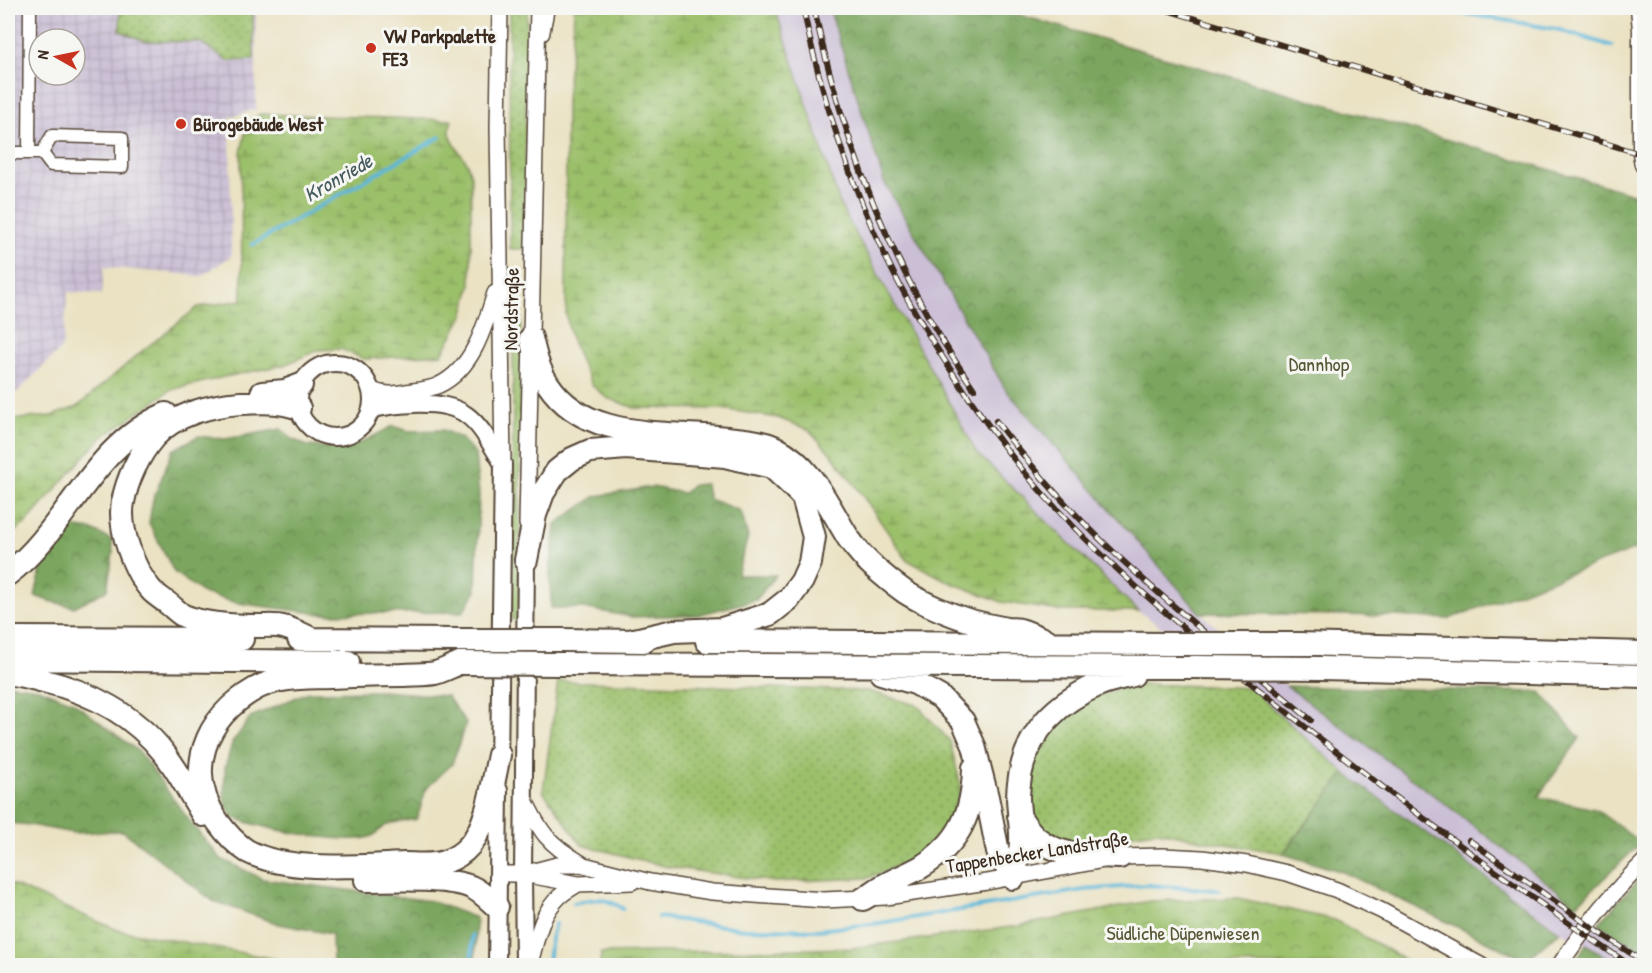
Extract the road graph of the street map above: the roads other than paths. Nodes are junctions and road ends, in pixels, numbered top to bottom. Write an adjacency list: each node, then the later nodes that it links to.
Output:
1 (30, 8): 8 (street)
2 (500, 8): 10 (street, Nordstraße)
3 (538, 8): 6 (street, Nordstraße)
4 (548, 8): 6 (street, Nordstraße)
5 (1637, 8): 9 (street)
6 (538, 58): 11 (street, Nordstraße)
7 (8, 153): 8 (street)
8 (35, 153): 8 (street)
9 (1644, 170)
10 (500, 279): 13 (street); 16 (street, Nordstraße)
11 (531, 338): 17 (street, Nordstraße); 22 (highway)
12 (301, 385): 13 (main road); 14 (main road); 18 (highway)
13 (371, 390): 15 (main road)
14 (299, 408): 15 (main road); 20 (highway)
15 (371, 410): 16 (main road)
16 (503, 464): 31 (main road)
17 (526, 560): 21 (highway); 32 (main road)
18 (8, 574)
19 (8, 638): 20 (highway)
20 (312, 639): 21 (highway, bridge)
21 (630, 641): 22 (highway)
22 (1049, 642): 23 (highway, bridge)
23 (1644, 653)
24 (8, 659): 25 (highway)
25 (460, 663): 26 (highway, bridge); 31 (highway)
26 (842, 665): 27 (highway); 30 (highway)
27 (1160, 667): 29 (highway, bridge); 33 (highway)
28 (8, 674): 43 (highway)
29 (1644, 676)
30 (974, 746): 39 (highway); 42 (highway)
31 (499, 755): 37 (main road)
32 (524, 798): 36 (street); 38 (main road)
33 (1019, 816): 34 (highway); 39 (highway)
34 (1120, 857): 39 (street, Tappenbecker Landstraße); 47 (street, Tappenbecker Landstraße)
35 (1644, 862): 48 (street)
36 (584, 865): 38 (street); 40 (street, Tappenbecker Landstraße)
37 (498, 874): 38 (street); 43 (main road)
38 (523, 874): 41 (street, Tappenbecker Landstraße); 45 (main road)
39 (1013, 878): 42 (street, Tappenbecker Landstraße)
40 (650, 882): 41 (street, Tappenbecker Landstraße); 42 (street, Tappenbecker Landstraße)
41 (578, 884): 46 (street)
42 (863, 899)
43 (497, 907): 44 (main road)
44 (497, 966)
45 (524, 966)
46 (529, 966)
47 (1482, 966)
48 (1559, 966)

